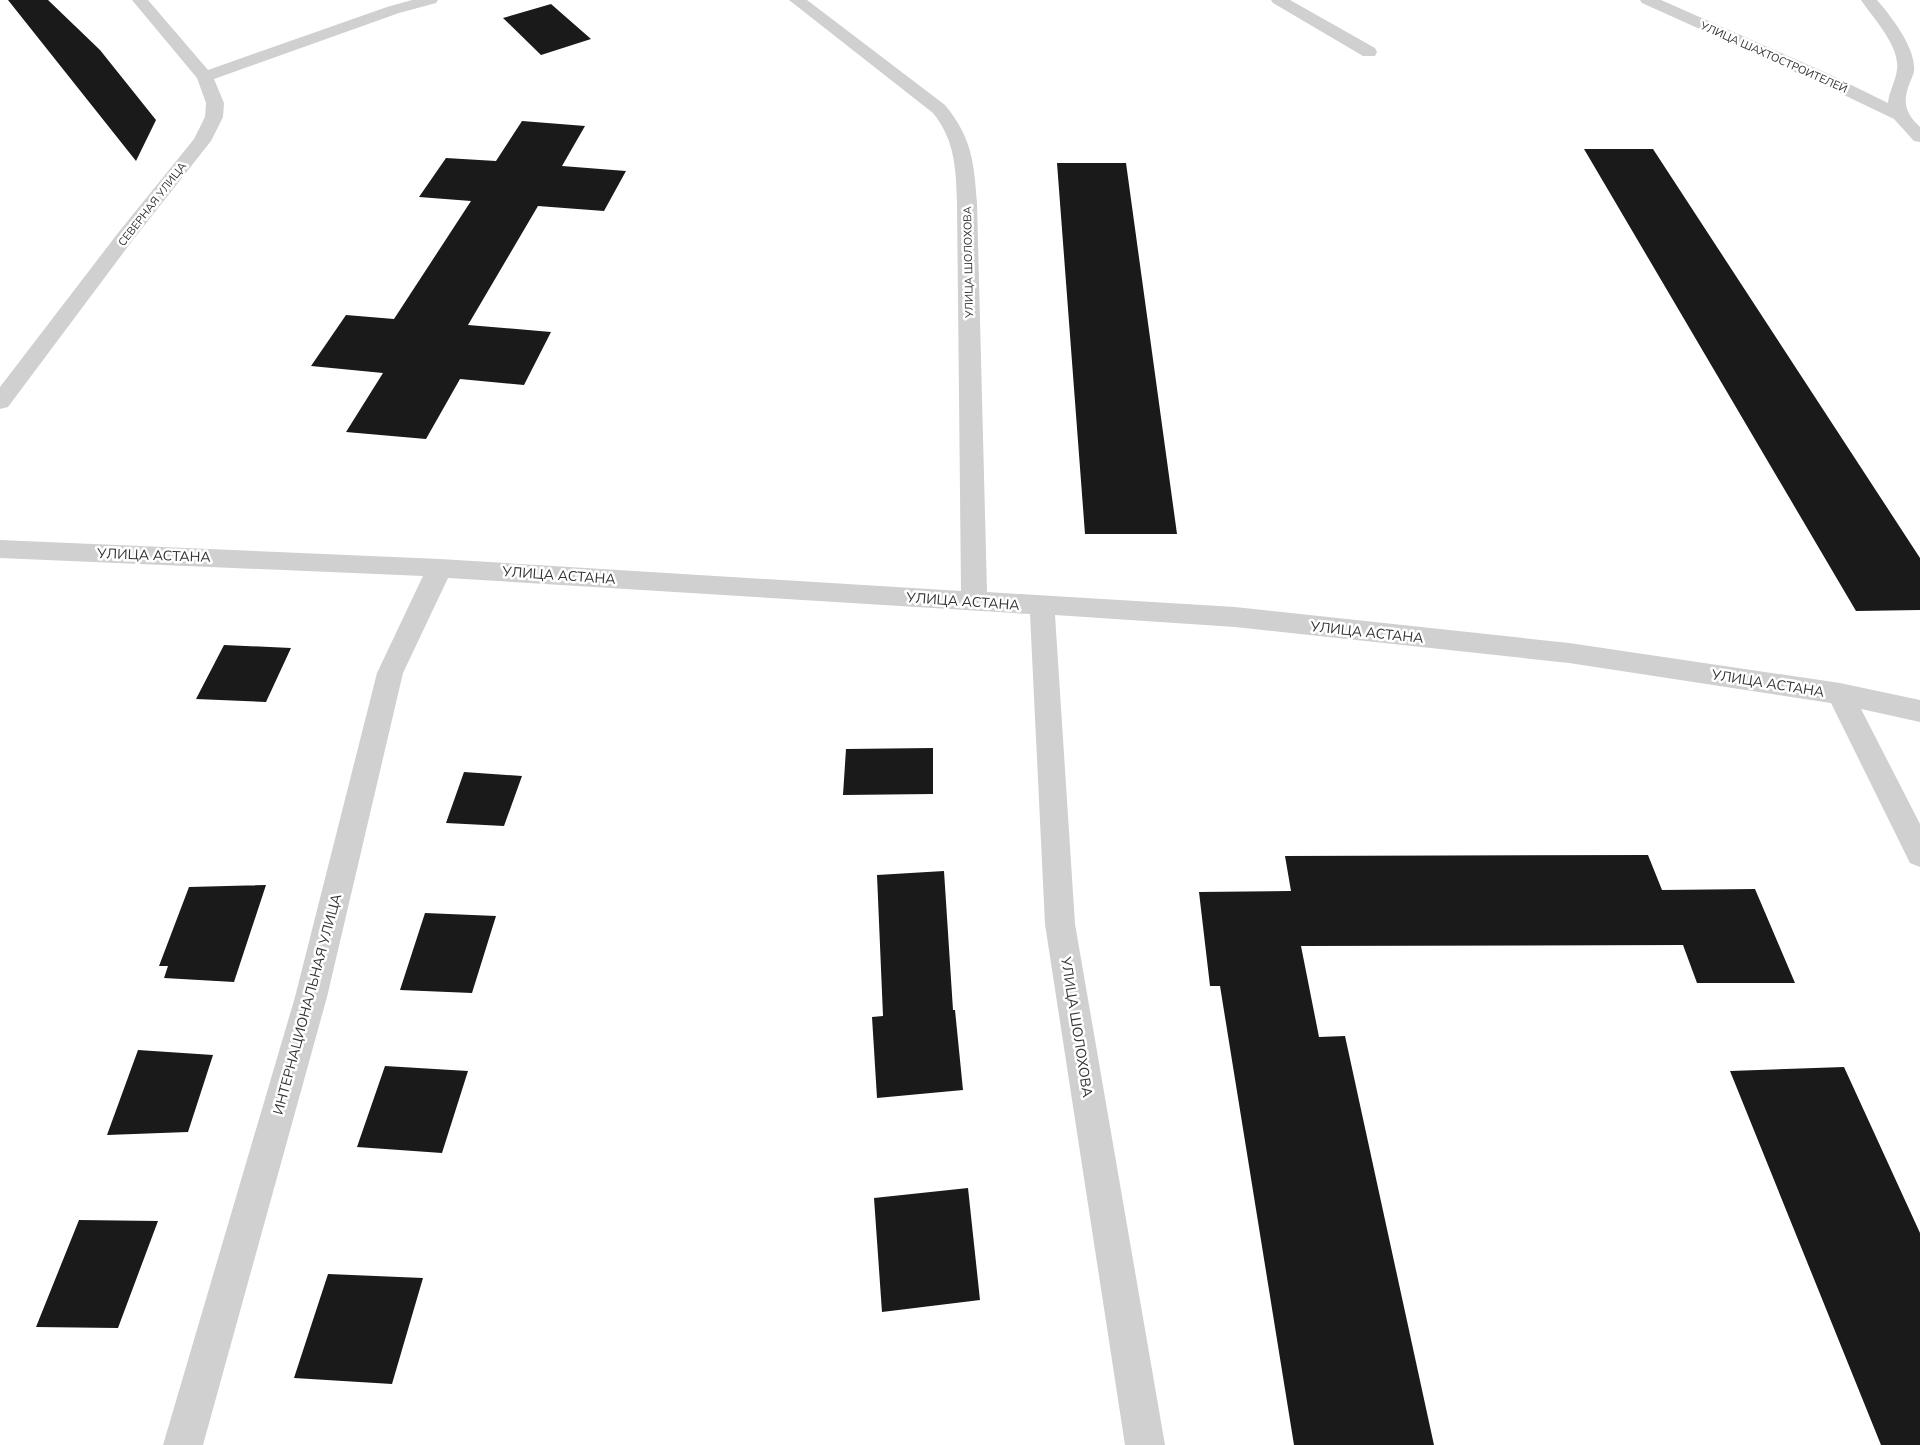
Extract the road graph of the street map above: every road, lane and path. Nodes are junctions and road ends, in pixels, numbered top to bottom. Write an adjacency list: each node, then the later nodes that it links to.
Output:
1 (140, 0): 8 (street, СЕВЕРНАЯ УЛИЦА)
2 (430, 0): 8 (street)
3 (797, 0): 14 (street, УЛИЦА ШОЛОХОВА)
4 (1280, 0): 7 (street)
5 (1648, 0): 9 (street, УЛИЦА ШАХТОСТРОИТЕЛЕЙ)
6 (1869, 0): 9 (street)
7 (1369, 52)
8 (205, 77): 11 (street, СЕВЕРНАЯ УЛИЦА)
9 (1898, 115): 10 (street, УЛИЦА ШАХТОСТРОИТЕЛЕЙ)
10 (1920, 136)
11 (0, 402)
12 (0, 549): 13 (street, УЛИЦА АСТАНА)
13 (440, 568): 14 (street, УЛИЦА АСТАНА); 19 (street, ИНТЕРНАЦИОНАЛЬНАЯ УЛИЦА)
14 (974, 601): 15 (street, УЛИЦА АСТАНА)
15 (1042, 606): 16 (street, УЛИЦА АСТАНА); 20 (street, УЛИЦА ШОЛОХОВА)
16 (1840, 694): 17 (street, УЛИЦА АСТАНА); 18 (street)
17 (1920, 712)
18 (1920, 854)
19 (184, 1445)
20 (1145, 1445)

